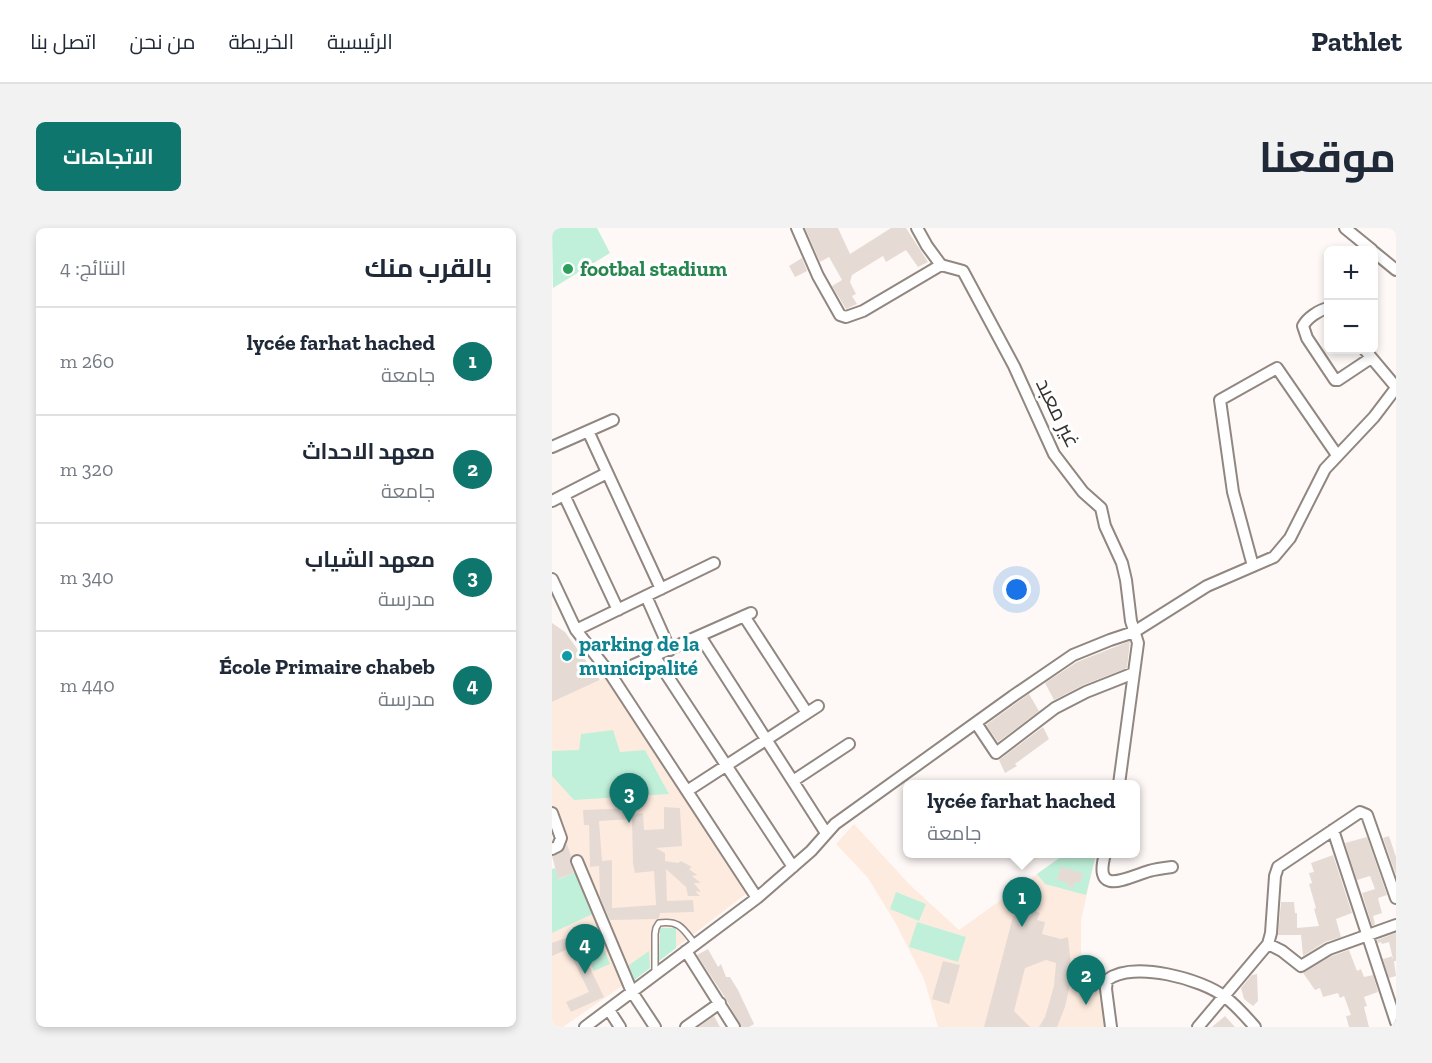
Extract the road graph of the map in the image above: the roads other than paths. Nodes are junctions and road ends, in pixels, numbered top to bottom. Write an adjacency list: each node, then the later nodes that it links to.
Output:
1 (797, 228): 6 (street)
2 (916, 228): 6 (street, غير معبد)
3 (1345, 228): 4 (street)
4 (1367, 246)
5 (1378, 255): 7 (street)
6 (941, 265): 25 (street, غير معبد)
7 (1396, 270)
8 (1324, 309): 9 (street)
9 (1368, 354): 10 (street)
10 (1396, 388): 14 (street)
11 (613, 420): 12 (street)
12 (588, 431): 13 (street); 15 (street)
13 (552, 447)
14 (1338, 455): 19 (street); 19 (street)
15 (607, 473): 16 (street); 21 (street)
16 (564, 495): 17 (street); 23 (street)
17 (552, 501)
18 (714, 563): 21 (street)
19 (1253, 566): 25 (street)
20 (552, 579): 24 (street)
21 (661, 589): 22 (street)
22 (646, 596): 23 (street); 27 (street)
23 (618, 610): 24 (street)
24 (576, 630): 30 (street)
25 (1134, 632): 29 (street, غير معبد); 33 (street)
26 (700, 636): 27 (street); 32 (street); 34 (street)
27 (670, 650): 28 (street)
28 (655, 657): 30 (street); 36 (street)
29 (1134, 673): 33 (street); 37 (street, غير معبد)
30 (611, 675): 39 (street)
31 (818, 706): 32 (street)
32 (807, 712): 34 (street)
33 (976, 723): 42 (street)
34 (766, 740): 36 (street); 38 (street)
35 (849, 744): 38 (street)
36 (726, 766): 39 (street); 46 (street)
37 (1120, 780)
38 (793, 781): 42 (street)
39 (687, 791): 48 (street)
40 (552, 813): 43 (street)
41 (1333, 830): 49 (street); 51 (street); 52 (street)
42 (826, 832): 46 (street)
43 (552, 849)
44 (1104, 858): 47 (street)
45 (577, 861): 55 (street)
46 (793, 867): 48 (street)
47 (1172, 867)
48 (756, 898): 53 (street)
49 (1396, 898)
50 (1396, 925): 51 (street)
51 (1367, 936): 52 (street); 60 (street)
52 (1268, 944): 56 (street)
53 (690, 947): 54 (street); 54 (lane); 57 (street)
54 (655, 974): 55 (street)
55 (632, 992): 58 (street); 63 (street)
56 (1225, 997): 67 (street); 68 (street); 69 (street)
57 (720, 1003): 59 (street); 66 (street)
58 (609, 1010): 61 (street); 62 (street)
59 (701, 1016): 64 (street); 65 (street)
60 (1396, 1022)
61 (585, 1027)
62 (620, 1027)
63 (655, 1027)
64 (686, 1027)
65 (707, 1027)
66 (734, 1027)
67 (1111, 1027)
68 (1198, 1027)
69 (1255, 1027)

